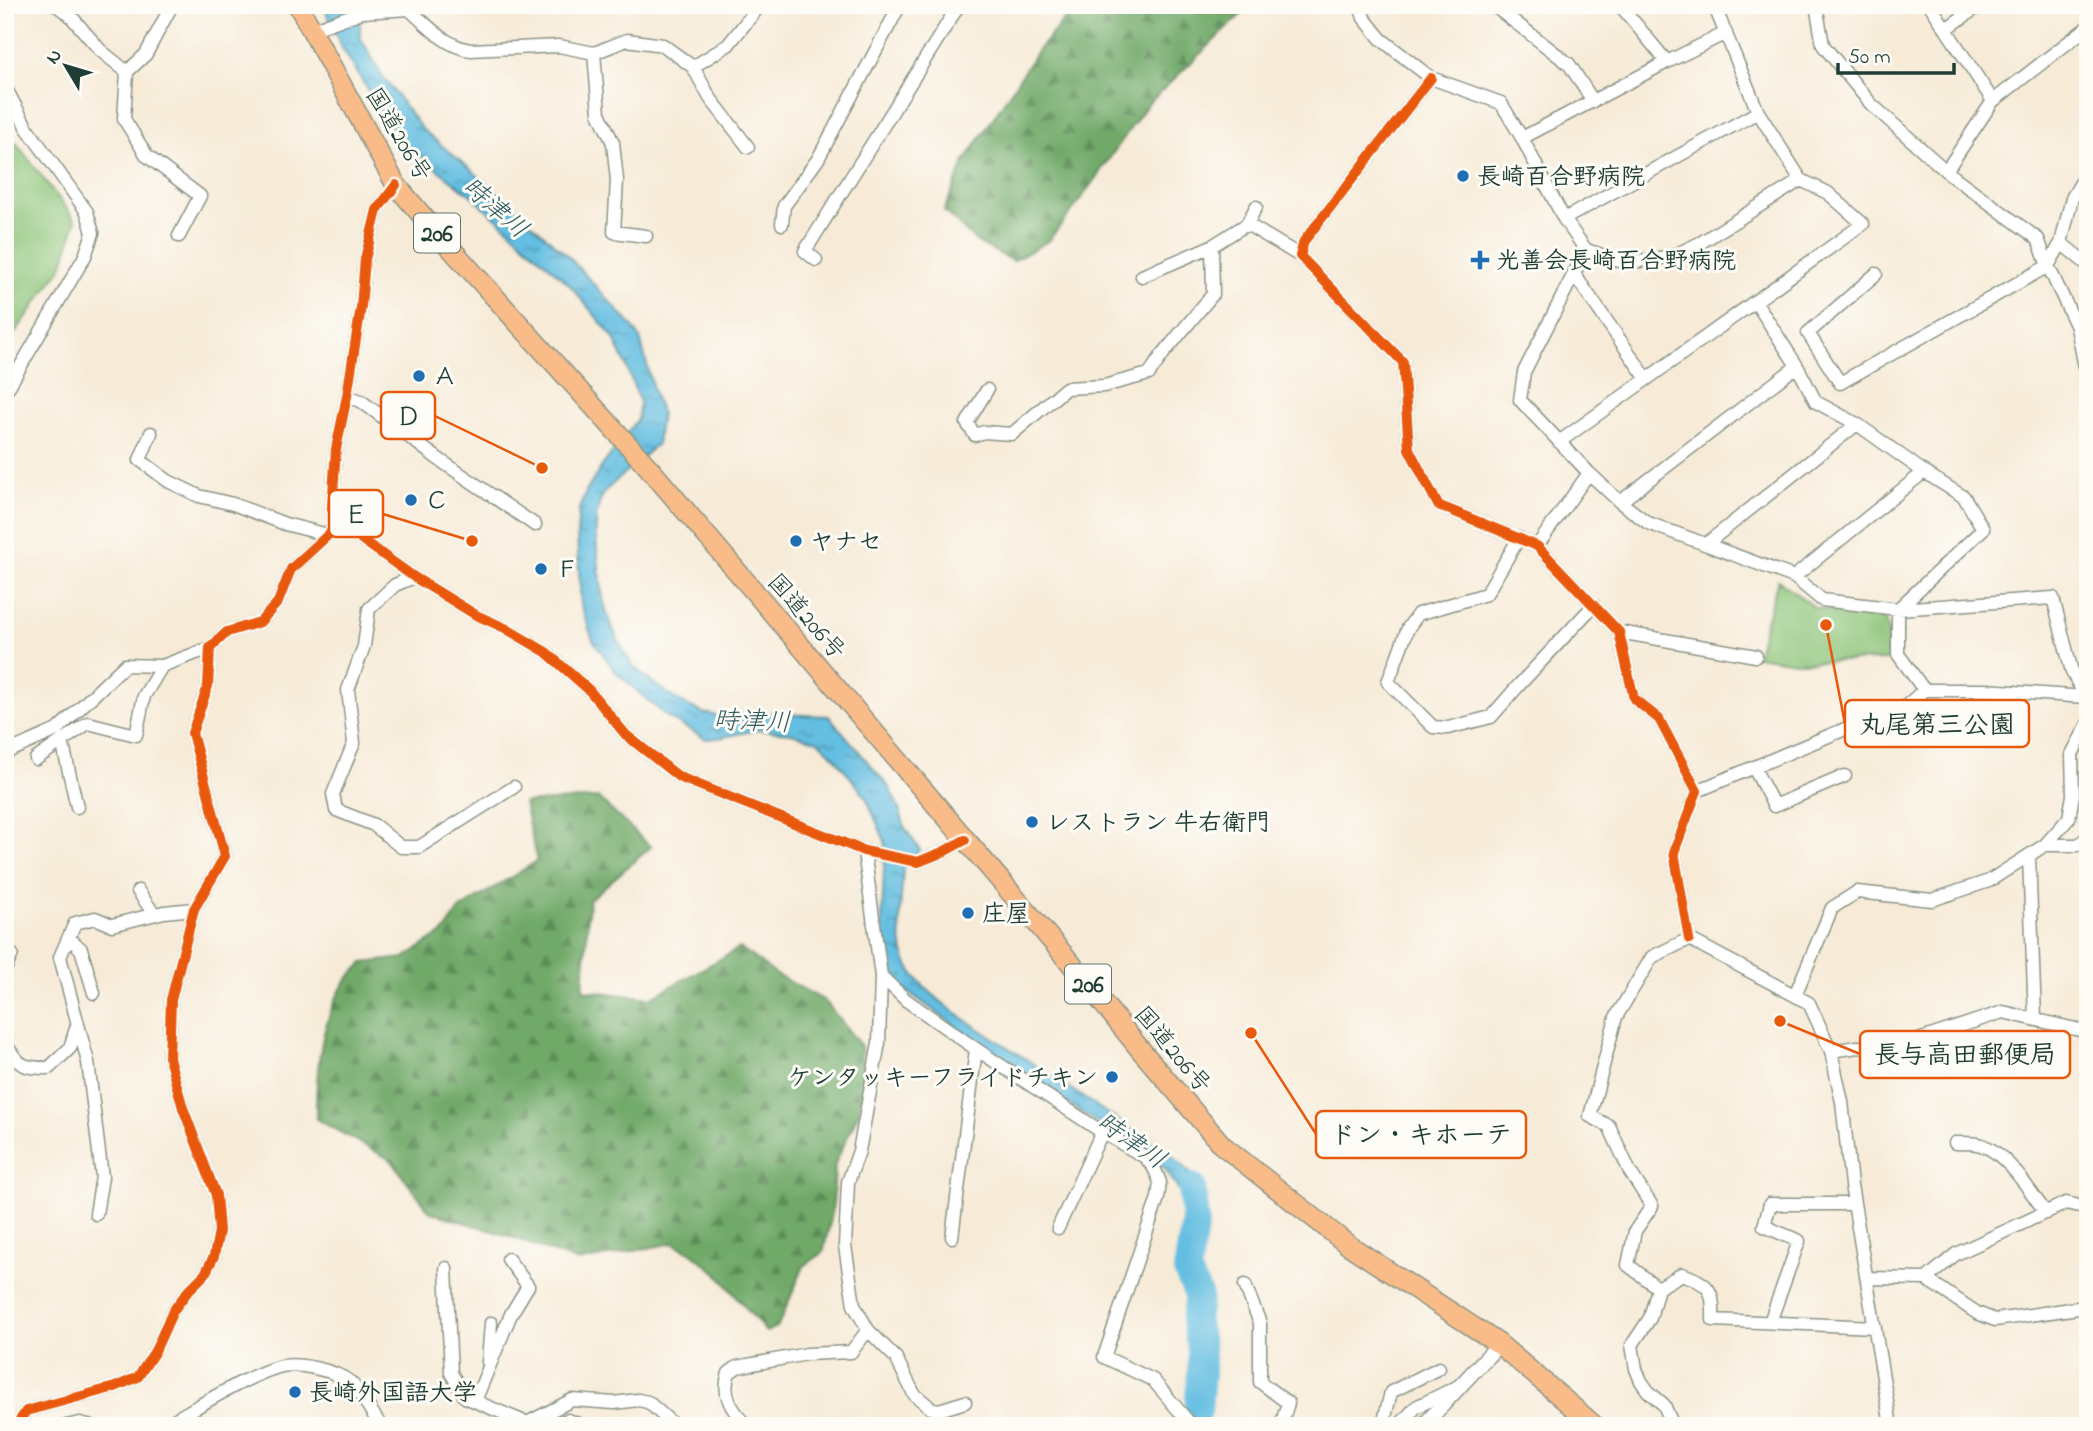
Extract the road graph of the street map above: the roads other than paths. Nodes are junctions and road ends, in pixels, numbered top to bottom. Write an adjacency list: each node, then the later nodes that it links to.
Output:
1 (13, 5): 16 (street)
2 (56, 5): 24 (street)
3 (172, 5): 24 (street)
4 (298, 5): 17 (highway, 国道206号 / 206)
5 (760, 5): 23 (street)
6 (900, 5): 38 (street)
7 (959, 5): 46 (street)
8 (1360, 5): 25 (street)
9 (1493, 5): 27 (street)
10 (1620, 5): 22 (street)
11 (1714, 5): 20 (street)
12 (1816, 5): 32 (street)
13 (1930, 5): 19 (street)
14 (1980, 5): 19 (street)
15 (409, 7): 17 (street); 21 (street)
16 (5, 8)
17 (319, 27): 35 (highway, 国道206号 / 206)
18 (2088, 27): 28 (street)
19 (1946, 29): 28 (street)
20 (1727, 33): 22 (street); 29 (street)
21 (594, 53): 23 (street); 41 (street)
22 (1667, 62): 27 (street)
23 (693, 67): 31 (street)
24 (127, 72): 40 (street)
25 (1431, 78): 30 (street); 45 (street)
26 (5, 87): 57 (street)
27 (1593, 101): 30 (street)
28 (1993, 101): 32 (street)
29 (1758, 112): 34 (street); 37 (street)
30 (1522, 138): 37 (street)
31 (748, 147)
32 (1946, 171): 48 (street)
33 (2088, 172): 42 (street)
34 (1801, 180): 44 (street); 52 (street)
35 (396, 185): 58 (street); 91 (highway, 国道206号 / 206)
36 (1256, 207): 39 (street)
37 (1564, 219): 44 (street)
38 (782, 224)
39 (1247, 224): 43 (street); 45 (street)
40 (179, 236)
41 (646, 236)
42 (2061, 243): 47 (street); 48 (street)
43 (1212, 246): 51 (street); 56 (street)
44 (1586, 250): 49 (street)
45 (1300, 256): 68 (street)
46 (816, 260)
47 (2088, 265)
48 (2048, 266): 50 (street); 55 (street)
49 (1574, 274): 54 (street); 61 (street)
50 (1876, 274)
51 (1142, 276)
52 (1755, 301): 53 (street); 54 (street)
53 (1797, 366): 59 (street); 64 (street)
54 (1647, 379): 61 (street)
55 (2087, 379)
56 (987, 390)
57 (5, 393)
58 (347, 396): 65 (street); 66 (street)
59 (1857, 424): 62 (street); 69 (street)
60 (151, 433): 67 (street)
61 (1559, 442): 63 (street)
62 (1924, 472): 71 (street); 74 (street)
63 (1589, 473): 64 (street); 70 (street)
64 (1620, 502): 69 (street)
65 (340, 524): 67 (street); 72 (street)
66 (535, 525)
67 (328, 535): 76 (street)
68 (1518, 538): 70 (street); 73 (street)
69 (1706, 544): 71 (street)
70 (1537, 546): 73 (street)
71 (1794, 577): 74 (street)
72 (414, 578): 87 (street); 93 (street)
73 (1594, 605): 75 (street)
74 (1899, 609): 79 (street); 80 (street)
75 (1619, 632): 77 (street); 88 (street)
76 (210, 648): 78 (street); 96 (street)
77 (1756, 656)
78 (162, 666): 82 (street); 83 (street)
79 (1924, 690): 80 (street); 85 (street)
80 (2087, 699)
81 (2088, 724): 92 (street)
82 (62, 741): 84 (street); 89 (street)
83 (5, 753)
84 (36, 759)
85 (1754, 768): 86 (street); 88 (street)
86 (1845, 776)
87 (514, 787)
88 (1697, 791): 99 (street)
89 (77, 807)
90 (2088, 837): 92 (street)
91 (965, 840): 93 (street); 130 (highway, 国道206号 / 206)
92 (2045, 845): 94 (street)
93 (864, 851): 102 (street)
94 (2029, 855): 104 (street); 105 (street)
95 (138, 891): 97 (street)
96 (194, 909): 97 (street); 137 (street)
97 (154, 914): 98 (street)
98 (69, 939): 103 (street); 106 (street)
99 (1689, 939): 104 (street); 124 (street)
100 (12, 954): 101 (street)
101 (5, 970)
102 (881, 976): 109 (street); 129 (street)
103 (94, 993)
104 (1795, 995): 110 (street)
105 (2035, 1019): 107 (street); 110 (street)
106 (77, 1025): 108 (street); 116 (street)
107 (2088, 1032)
108 (5, 1043)
109 (976, 1049): 111 (street); 118 (street)
110 (1831, 1051): 113 (street)
111 (1102, 1132): 117 (street); 146 (street)
112 (1955, 1143): 115 (street)
113 (1854, 1204): 121 (street); 126 (street)
114 (2088, 1208): 115 (street)
115 (2046, 1213): 122 (street)
116 (96, 1214)
117 (1058, 1228)
118 (952, 1237)
119 (508, 1259): 132 (street)
120 (446, 1268): 134 (street)
121 (1867, 1278): 122 (street); 128 (street)
122 (1926, 1279): 125 (street)
123 (1245, 1284): 147 (street)
124 (1658, 1288): 126 (street); 152 (street)
125 (2088, 1308)
126 (1770, 1322): 128 (street)
127 (491, 1323): 132 (street)
128 (1875, 1327): 153 (street)
129 (868, 1330): 135 (street); 145 (street)
130 (1499, 1344): 133 (street); 151 (highway, 国道206号 / 206)
131 (1439, 1368): 148 (street)
132 (488, 1369): 134 (street)
133 (1462, 1384): 149 (street); 150 (street)
134 (475, 1401): 136 (street)
135 (965, 1402)
136 (531, 1424): 144 (street)
137 (22, 1426)
138 (66, 1426): 139 (street)
139 (92, 1426)
140 (163, 1426): 141 (street)
141 (381, 1426)
142 (552, 1426): 143 (street)
143 (583, 1426)
144 (675, 1426)
145 (746, 1426)
146 (1192, 1426)
147 (1281, 1426)
148 (1379, 1426)
149 (1399, 1426)
150 (1423, 1426)
151 (1595, 1426)
152 (1673, 1426)
153 (1891, 1426)

